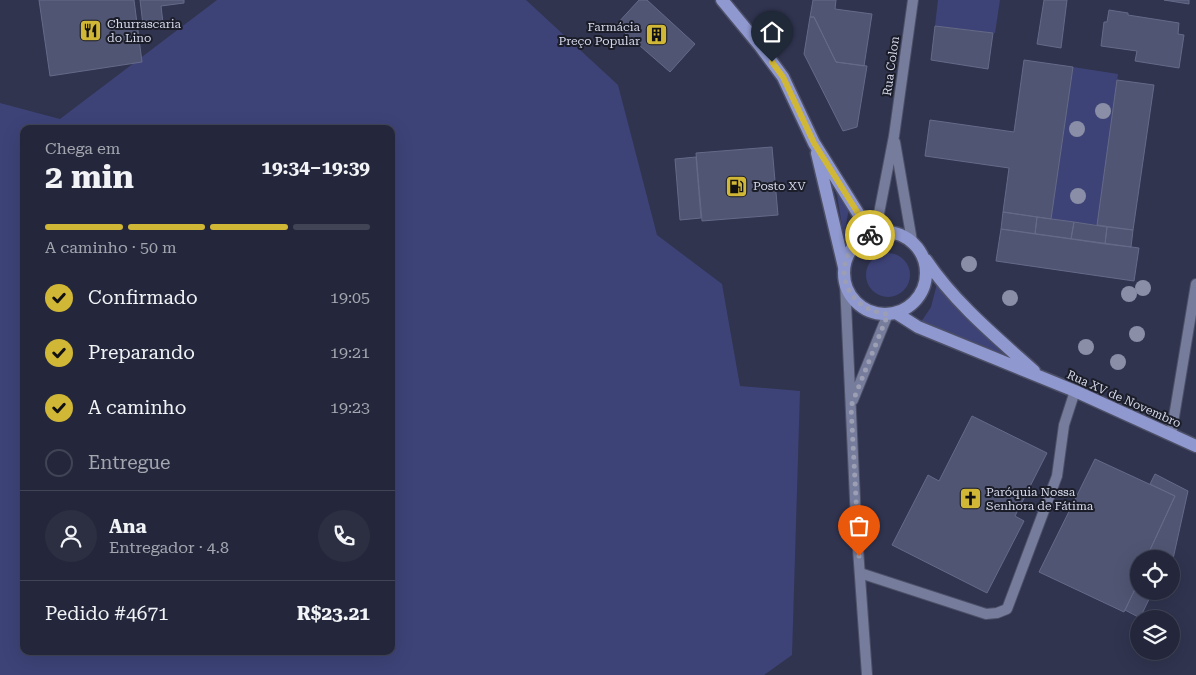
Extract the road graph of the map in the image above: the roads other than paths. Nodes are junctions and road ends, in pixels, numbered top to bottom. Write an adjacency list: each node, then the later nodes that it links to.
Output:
1 (722, 0): 4 (main road)
2 (913, 0): 3 (street, Rua Colon)
3 (894, 136): 5 (street, Rua Colon); 6 (street, Rua Colon)
4 (814, 143): 5 (main road); 7 (main road)
5 (873, 234): 6 (main road); 7 (main road)
6 (916, 246): 9 (main road); 10 (main road, Rua XV de Novembro)
7 (845, 276): 9 (main road); 12 (street)
8 (1196, 284): 13 (street)
9 (892, 313): 10 (main road, Rua XV de Novembro); 12 (street)
10 (1041, 377): 11 (main road, Rua XV de Novembro)
11 (1075, 392): 13 (main road, Rua XV de Novembro); 15 (street)
12 (851, 406): 15 (street)
13 (1172, 435): 14 (main road, Rua XV de Novembro)
14 (1196, 446)
15 (860, 573): 16 (street)
16 (867, 675)

